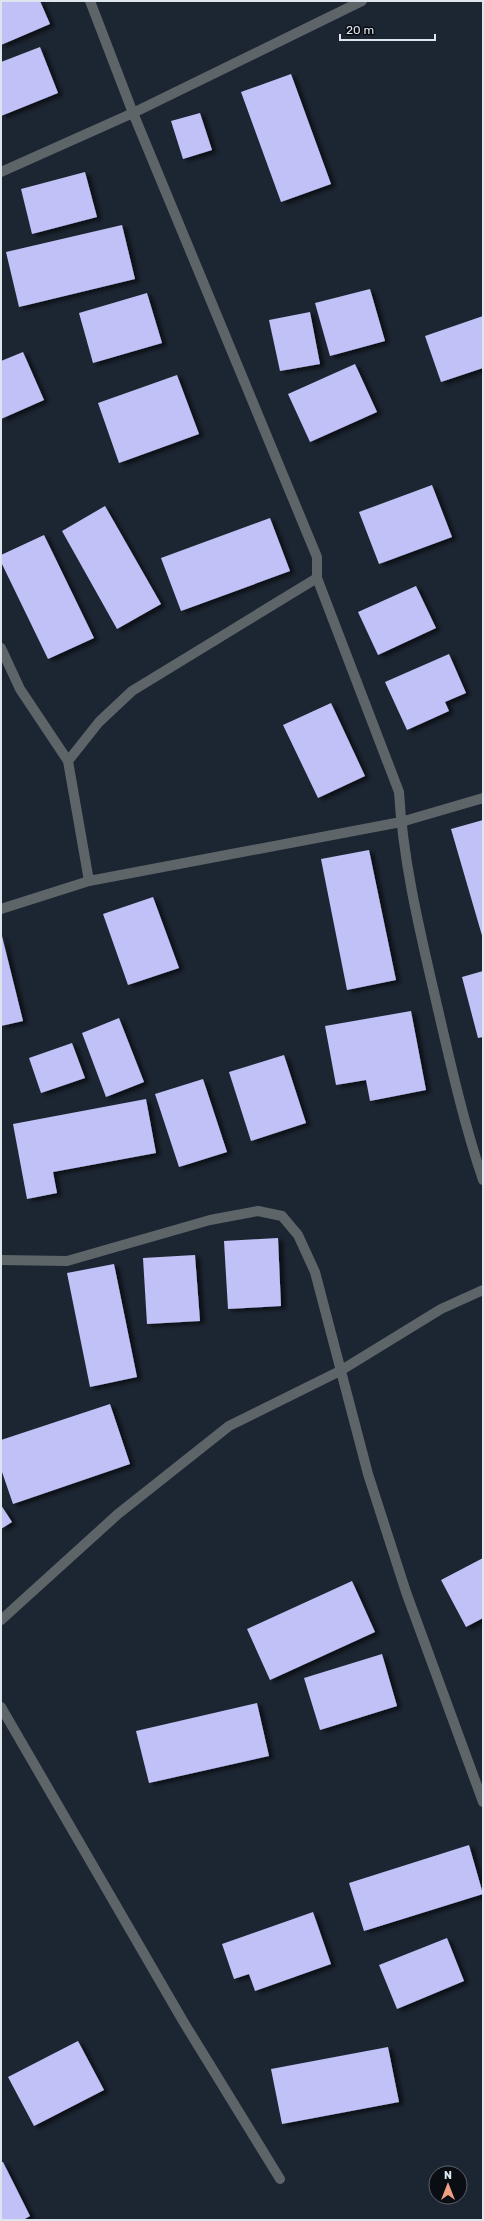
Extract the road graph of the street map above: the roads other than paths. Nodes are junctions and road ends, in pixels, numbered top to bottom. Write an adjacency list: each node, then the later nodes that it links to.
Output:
1 (90, 1): 3 (street)
2 (362, 1): 3 (street)
3 (133, 113): 4 (street); 5 (street)
4 (1, 172)
5 (317, 578): 7 (street); 9 (street)
6 (1, 648): 7 (street)
7 (68, 761): 10 (street)
8 (483, 798): 9 (street)
9 (401, 822): 10 (street); 12 (street)
10 (89, 881): 11 (street)
11 (1, 910)
12 (483, 1180)
13 (1, 1260): 15 (street)
14 (483, 1290): 15 (street)
15 (340, 1370): 16 (street); 18 (street)
16 (1, 1620)
17 (1, 1707): 19 (street)
18 (483, 1802)
19 (280, 2179)

